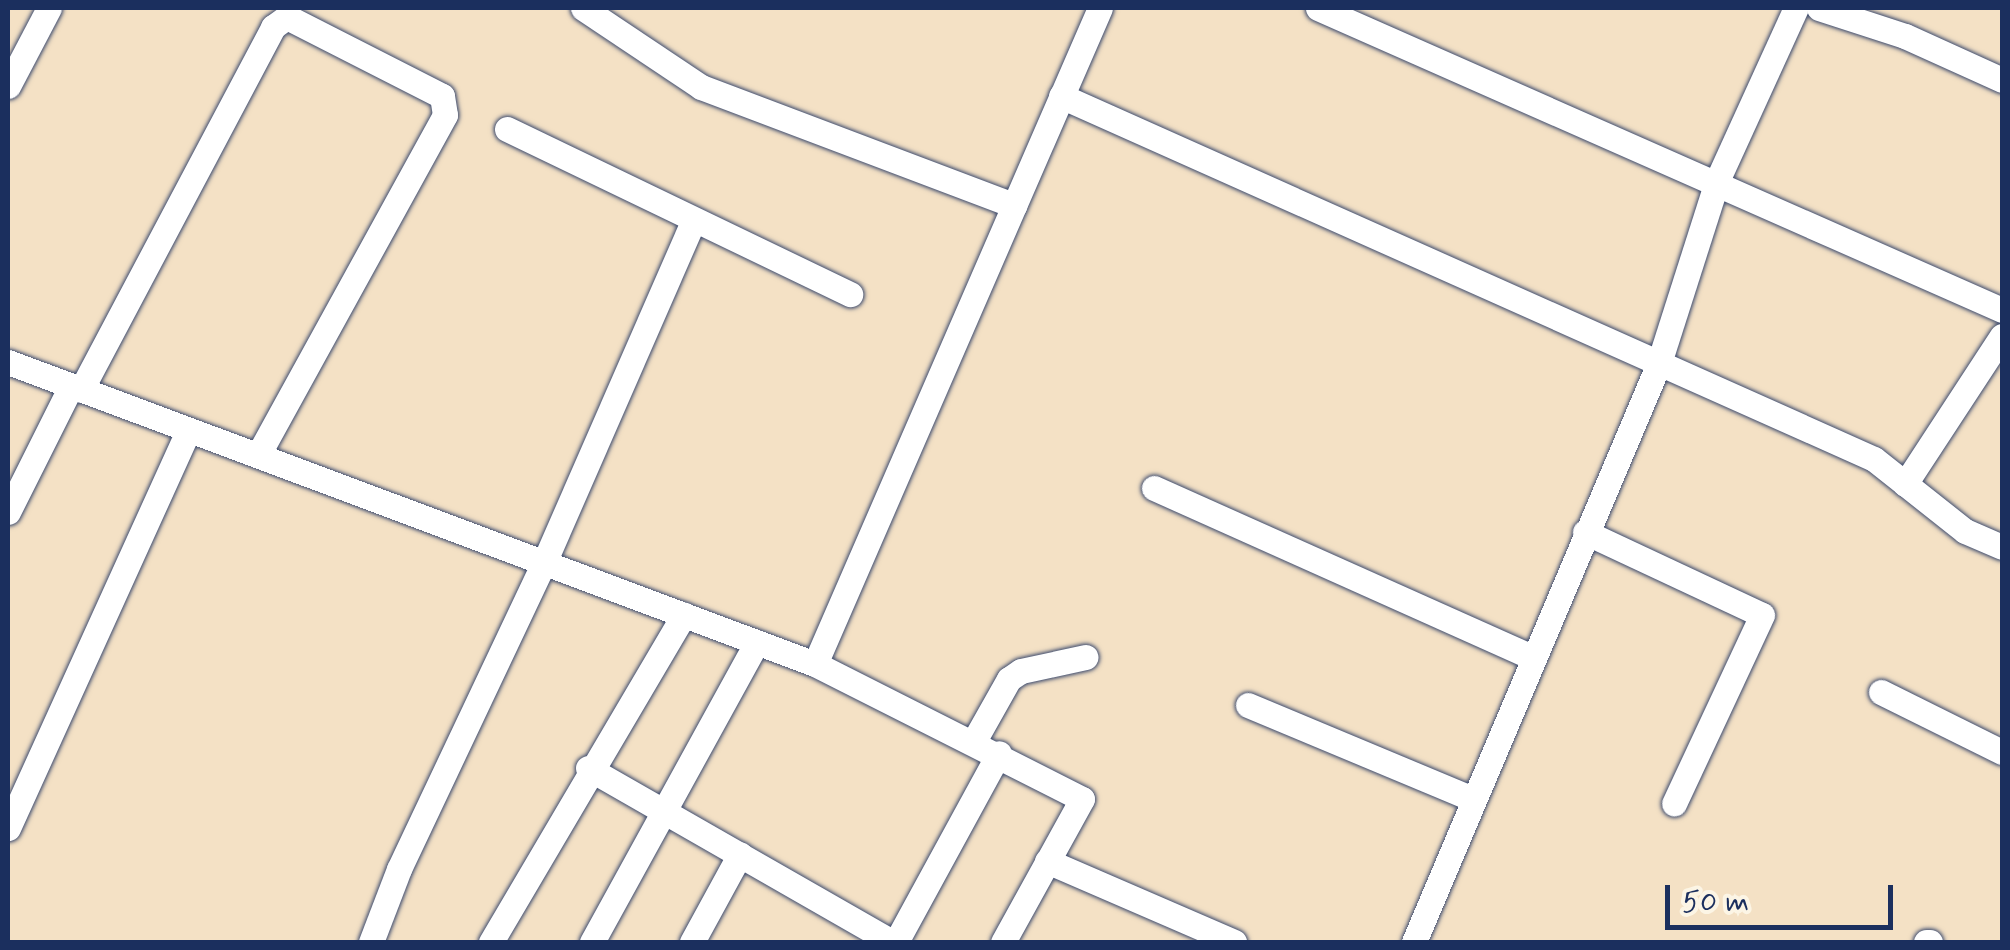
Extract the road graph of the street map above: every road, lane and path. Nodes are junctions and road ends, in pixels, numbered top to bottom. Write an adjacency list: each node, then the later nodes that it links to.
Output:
1 (49, 8): 8 (street)
2 (584, 8): 12 (street)
3 (1100, 8): 9 (street)
4 (1318, 8): 11 (street)
5 (1796, 8): 11 (street)
6 (1819, 8): 7 (street)
7 (2002, 80)
8 (8, 86)
9 (1061, 96): 12 (street); 18 (street)
10 (507, 129): 13 (street)
11 (1717, 181): 15 (street); 18 (street)
12 (1014, 205): 32 (street)
13 (693, 222): 14 (street); 27 (street)
14 (850, 294)
15 (2002, 310)
16 (2002, 336): 22 (street)
17 (8, 362): 19 (street)
18 (1659, 363): 22 (street); 25 (street)
19 (76, 388): 20 (street); 21 (street); 24 (street)
20 (188, 431): 21 (street); 42 (street)
21 (258, 456): 27 (street)
22 (1906, 484): 26 (street)
23 (1154, 488): 31 (street)
24 (8, 512)
25 (1585, 532): 31 (street); 40 (street)
26 (2002, 547)
27 (544, 565): 28 (street); 45 (street)
28 (684, 615): 29 (street); 38 (street)
29 (757, 642): 32 (street); 41 (street)
30 (1086, 657): 35 (street)
31 (1530, 657): 39 (street)
32 (815, 664): 35 (street)
33 (1881, 692): 36 (street)
34 (1248, 705): 39 (street)
35 (974, 741): 37 (street)
36 (2002, 752)
37 (999, 753): 44 (street); 49 (street)
38 (588, 768): 41 (street); 46 (street)
39 (1470, 798): 52 (street)
40 (1674, 804)
41 (661, 812): 43 (street); 47 (street)
42 (8, 828)
43 (740, 854): 48 (street); 49 (street)
44 (1048, 862): 50 (street); 51 (street)
45 (372, 942)
46 (492, 942)
47 (592, 942)
48 (692, 942)
49 (894, 942)
50 (1003, 942)
51 (1234, 942)
52 (1414, 942)

